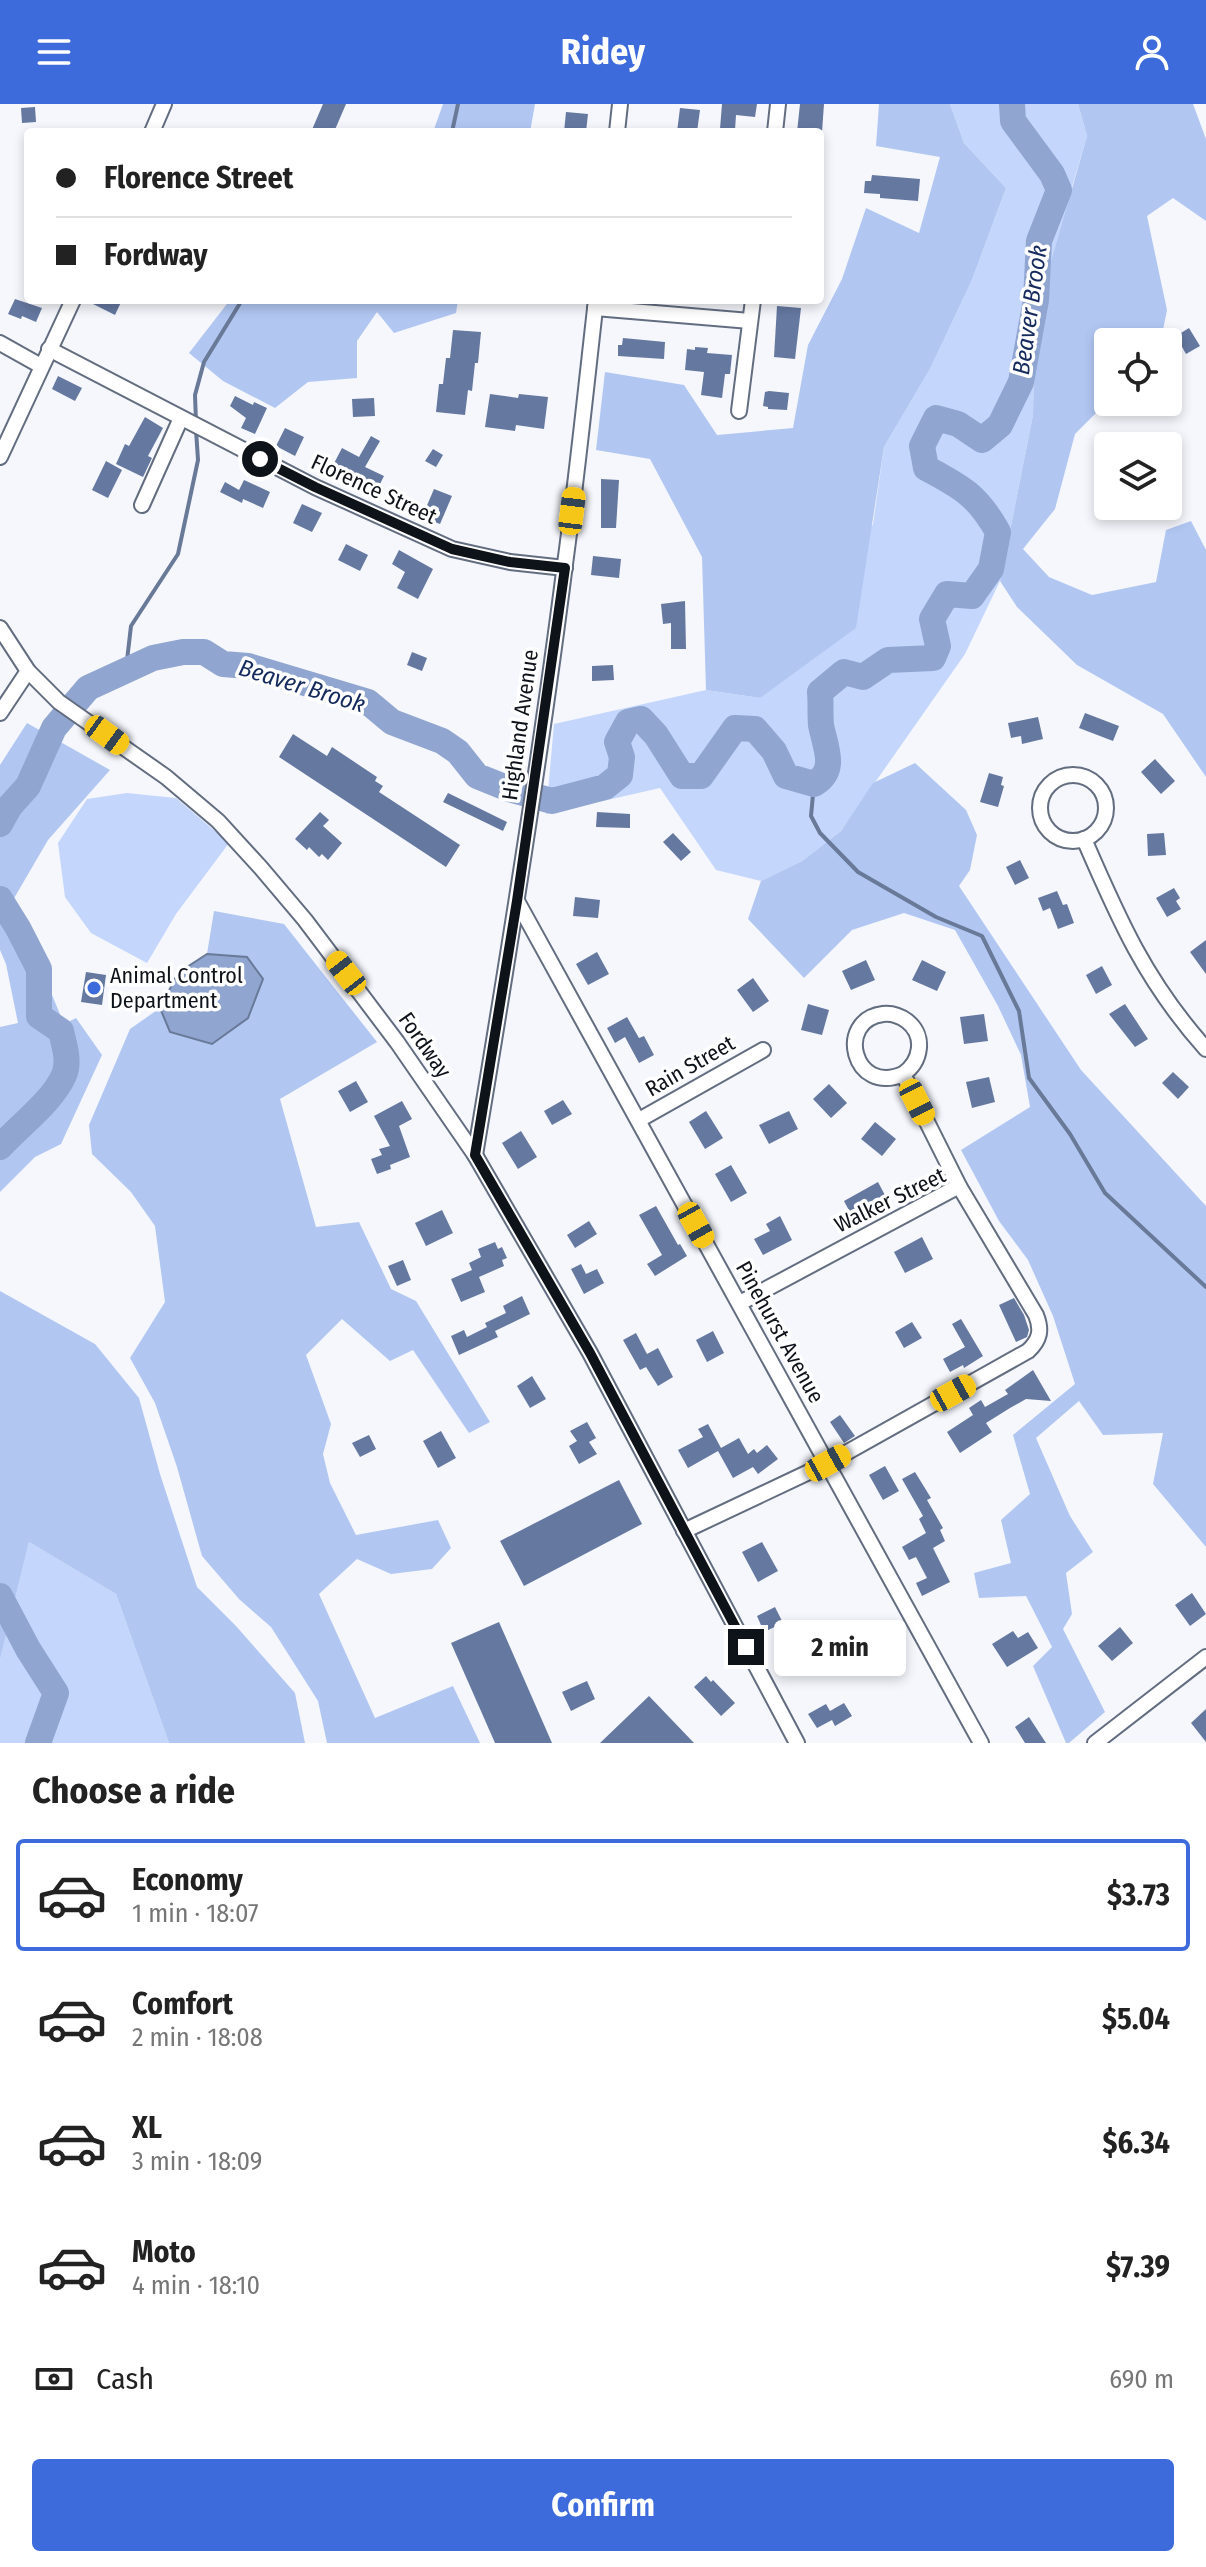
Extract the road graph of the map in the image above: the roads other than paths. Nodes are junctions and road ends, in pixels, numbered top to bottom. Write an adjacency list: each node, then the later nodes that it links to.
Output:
1 (164, 104): 4 (street)
2 (620, 104): 5 (street)
3 (778, 104): 6 (street)
4 (154, 128)
5 (617, 128)
6 (775, 128)
7 (71, 304): 12 (street)
8 (596, 304): 10 (street); 18 (street, Highland Avenue)
9 (752, 304): 10 (street)
10 (750, 321): 14 (street)
11 (0, 343): 13 (street)
12 (49, 349): 13 (street); 15 (street, Florence Street)
13 (41, 366): 16 (street)
14 (739, 411)
15 (185, 420): 17 (street); 18 (street, Florence Street)
16 (0, 457)
17 (142, 505)
18 (565, 568): 23 (street, Highland Avenue)
19 (0, 628): 20 (street, Fordway)
20 (28, 671): 21 (street); 28 (street, Fordway)
21 (0, 713)
22 (1084, 839): 22 (street); 24 (street)
23 (517, 901): 27 (street, Pinehurst Avenue); 28 (street, Highland Avenue)
24 (1206, 1049)
25 (763, 1050): 27 (street, Rain Street)
26 (903, 1074): 26 (street); 29 (street)
27 (639, 1120): 30 (street, Pinehurst Avenue)
28 (475, 1155): 32 (street, Fordway)
29 (959, 1186): 30 (street, Walker Street); 31 (street, Walker Street)
30 (740, 1303): 31 (street, Pinehurst Avenue)
31 (828, 1463): 32 (street); 35 (street, Pinehurst Avenue)
32 (684, 1531): 34 (street, Fordway)
33 (1206, 1657): 36 (street)
34 (797, 1743)
35 (981, 1743)
36 (1095, 1743)

